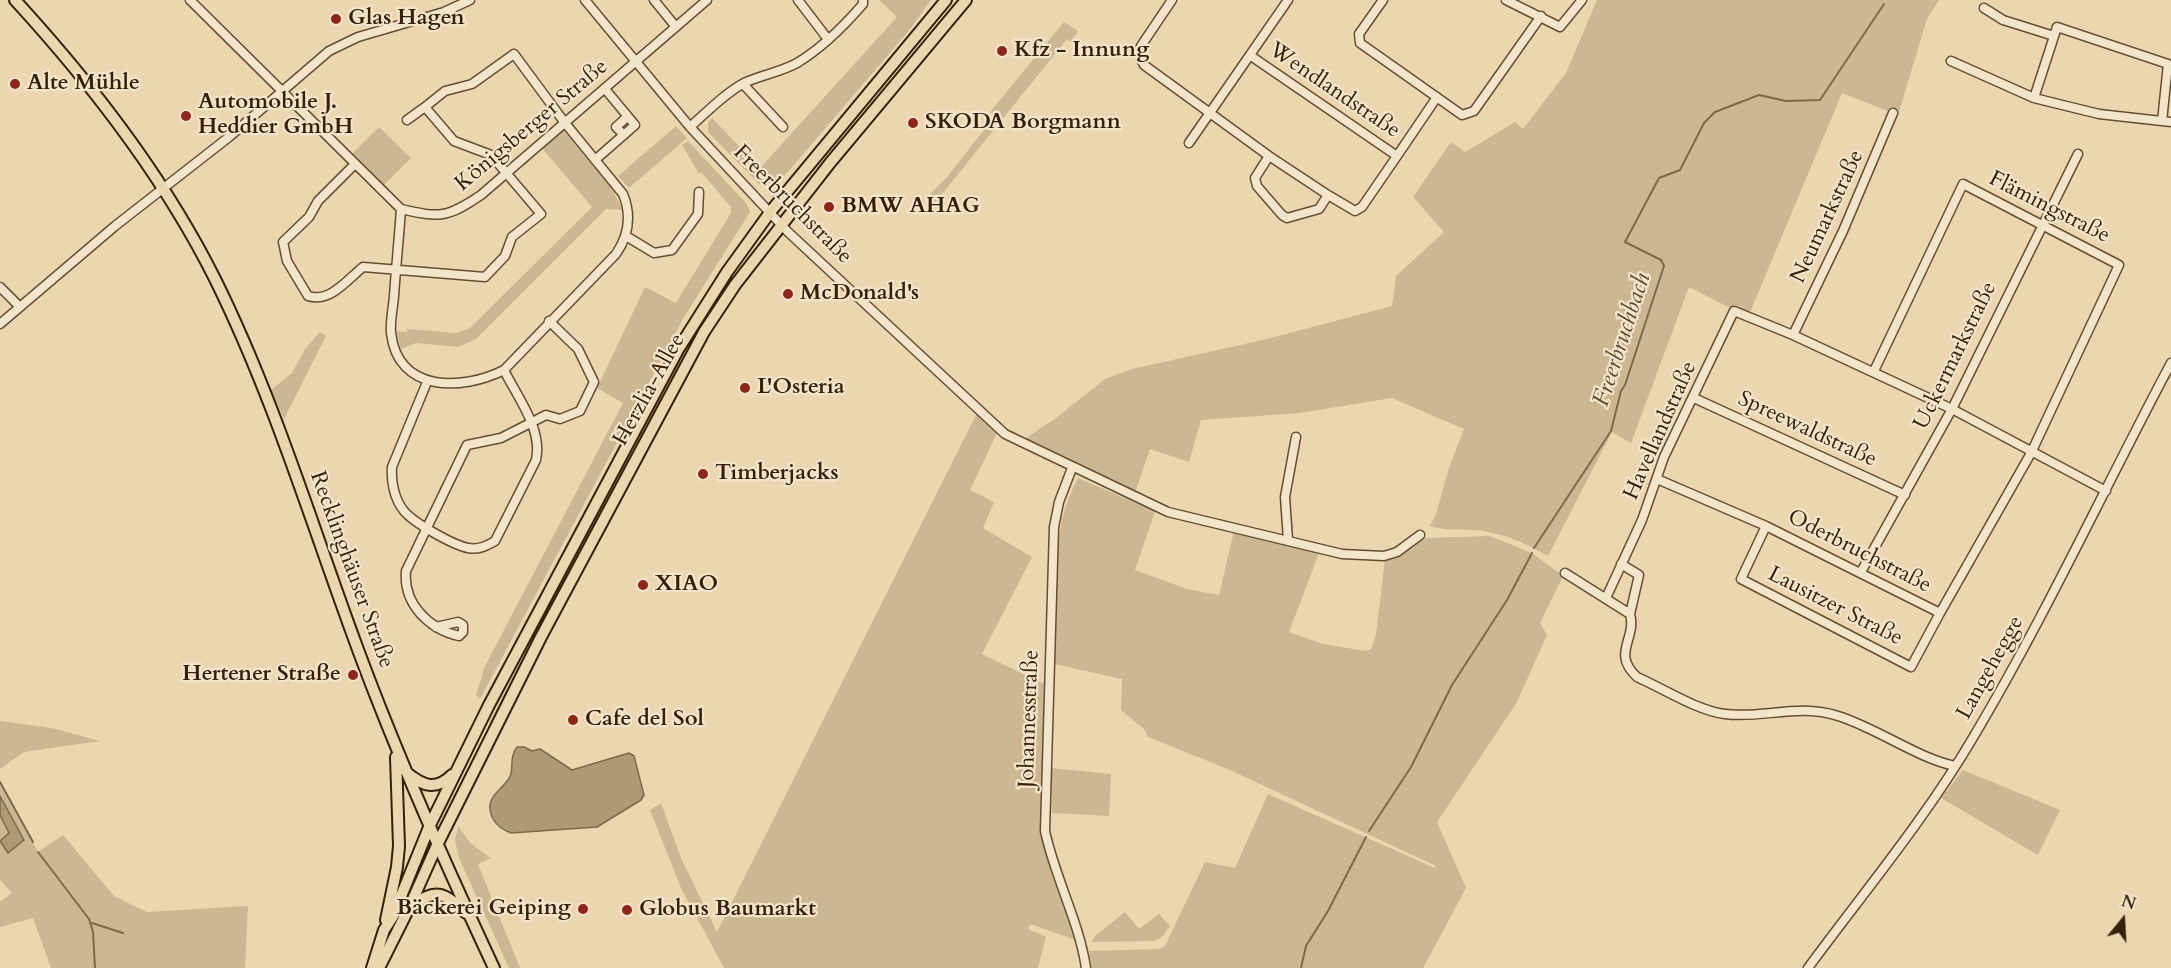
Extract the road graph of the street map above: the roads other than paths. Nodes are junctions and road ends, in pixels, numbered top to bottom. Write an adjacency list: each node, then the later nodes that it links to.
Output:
1 (15, 0): 46 (main road, Recklinghäuser Straße)
2 (190, 0): 17 (street)
3 (205, 0): 17 (street)
4 (470, 0): 28 (street)
5 (585, 0): 25 (street, Freerbruchstraße)
6 (654, 0): 20 (street)
7 (707, 0): 20 (street, Königsberger Straße)
8 (798, 0): 22 (street)
9 (862, 0): 22 (street)
10 (946, 0): 50 (main road, Herzlia-Allee)
11 (966, 0): 52 (main road, Herzlia-Allee)
12 (1172, 0): 32 (street, Wendlandstraße)
13 (1288, 0): 23 (street)
14 (1383, 0): 29 (street)
15 (1506, 0): 19 (street)
16 (1582, 0): 19 (street)
17 (197, 8): 28 (street)
18 (1984, 8): 21 (street)
19 (1541, 16): 29 (street)
20 (676, 27): 25 (street, Königsberger Straße)
21 (2054, 36): 30 (street); 35 (street)
22 (827, 38): 26 (street)
23 (1251, 56): 32 (street); 42 (street, Wendlandstraße)
24 (1951, 61): 30 (street)
25 (637, 63): 27 (street, Königsberger Straße); 37 (street, Freerbruchstraße)
26 (743, 84): 37 (street); 38 (street)
27 (605, 89): 36 (street, Königsberger Straße); 43 (street)
28 (282, 90): 44 (street); 46 (street)
29 (1437, 97): 42 (street, Wendlandstraße)
30 (2034, 98): 35 (street)
31 (424, 107): 34 (street); 36 (street); 45 (street)
32 (1211, 113): 39 (street); 41 (street, Wendlandstraße)
33 (1893, 113): 59 (street, Neumarkstraße)
34 (407, 120)
35 (2167, 121)
36 (565, 123): 43 (street); 45 (street, Königsberger Straße)
37 (690, 127): 50 (street, Freerbruchstraße)
38 (783, 127)
39 (1189, 143)
40 (2078, 153): 51 (street, Uckermarkstraße)
41 (1269, 156): 48 (street, Wendlandstraße); 48 (street)
42 (1397, 156): 48 (street, Wendlandstraße)
43 (596, 160): 53 (street)
44 (356, 164): 49 (street); 54 (street)
45 (506, 172): 49 (street, Königsberger Straße); 54 (street)
46 (163, 190): 56 (street); 84 (main road, Recklinghäuser Straße)
47 (699, 192): 53 (street)
48 (1328, 195)
49 (401, 209): 54 (street)
50 (771, 211): 52 (street, Freerbruchstraße); 86 (main road, Herzlia-Allee)
51 (2042, 222): 62 (street, Flämingstraße); 65 (street, Uckermarkstraße); 68 (street, Flämingstraße)
52 (782, 224): 69 (street, Freerbruchstraße); 89 (main road, Herzlia-Allee)
53 (626, 236): 57 (street)
54 (396, 270): 63 (street)
55 (0, 287): 56 (street)
56 (20, 307): 58 (street)
57 (549, 321): 61 (street); 66 (street)
58 (0, 324)
59 (1793, 335): 62 (street); 64 (street, Havellandstraße)
60 (2171, 363): 71 (street, Langehegge)
61 (504, 370): 63 (street); 66 (street)
62 (1874, 371): 65 (street)
63 (427, 382): 74 (street)
64 (1694, 398): 70 (street, Havellandstraße); 72 (street, Spreewaldstraße)
65 (1952, 409): 68 (street); 72 (street, Uckermarkstraße)
66 (531, 423): 74 (street); 74 (street)
67 (1296, 437): 76 (street)
68 (2031, 453): 71 (street); 81 (street, Oderbruchstraße)
69 (1072, 468): 76 (street, Freerbruchstraße); 96 (street, Johannesstraße)
70 (1657, 479): 73 (street, Oderbruchstraße); 77 (street, Havellandstraße)
71 (2106, 491): 85 (street, Langehegge)
72 (1905, 495): 78 (street, Uckermarkstraße)
73 (1766, 526): 78 (street, Oderbruchstraße); 81 (street, Lausitzer Straße)
74 (428, 529): 83 (street)
75 (1420, 535): 76 (street, Freerbruchstraße)
76 (1288, 540)
77 (1621, 564): 80 (street, Havellandstraße); 82 (street)
78 (1861, 572): 81 (street, Oderbruchstraße)
79 (1565, 573): 80 (street)
80 (1606, 598): 82 (street)
81 (1940, 613)
82 (1630, 614): 85 (street)
83 (436, 627)
84 (395, 748): 87 (main road, Recklinghäuser Straße); 92 (main road)
85 (1955, 766): 97 (street, Langehegge)
86 (459, 768): 87 (main road); 88 (main road, Herzlia-Allee)
87 (405, 771): 88 (main road, Recklinghäuser Straße)
88 (430, 825): 89 (main road, Recklinghäuser Straße); 92 (main road)
89 (438, 843): 90 (main road); 91 (main road, Recklinghäuser Straße)
90 (409, 909): 91 (main road); 94 (main road)
91 (469, 916): 95 (main road, Recklinghäuser Straße)
92 (384, 930): 93 (main road)
93 (372, 968)
94 (379, 968)
95 (494, 968)
96 (1086, 968)
97 (1808, 968)

